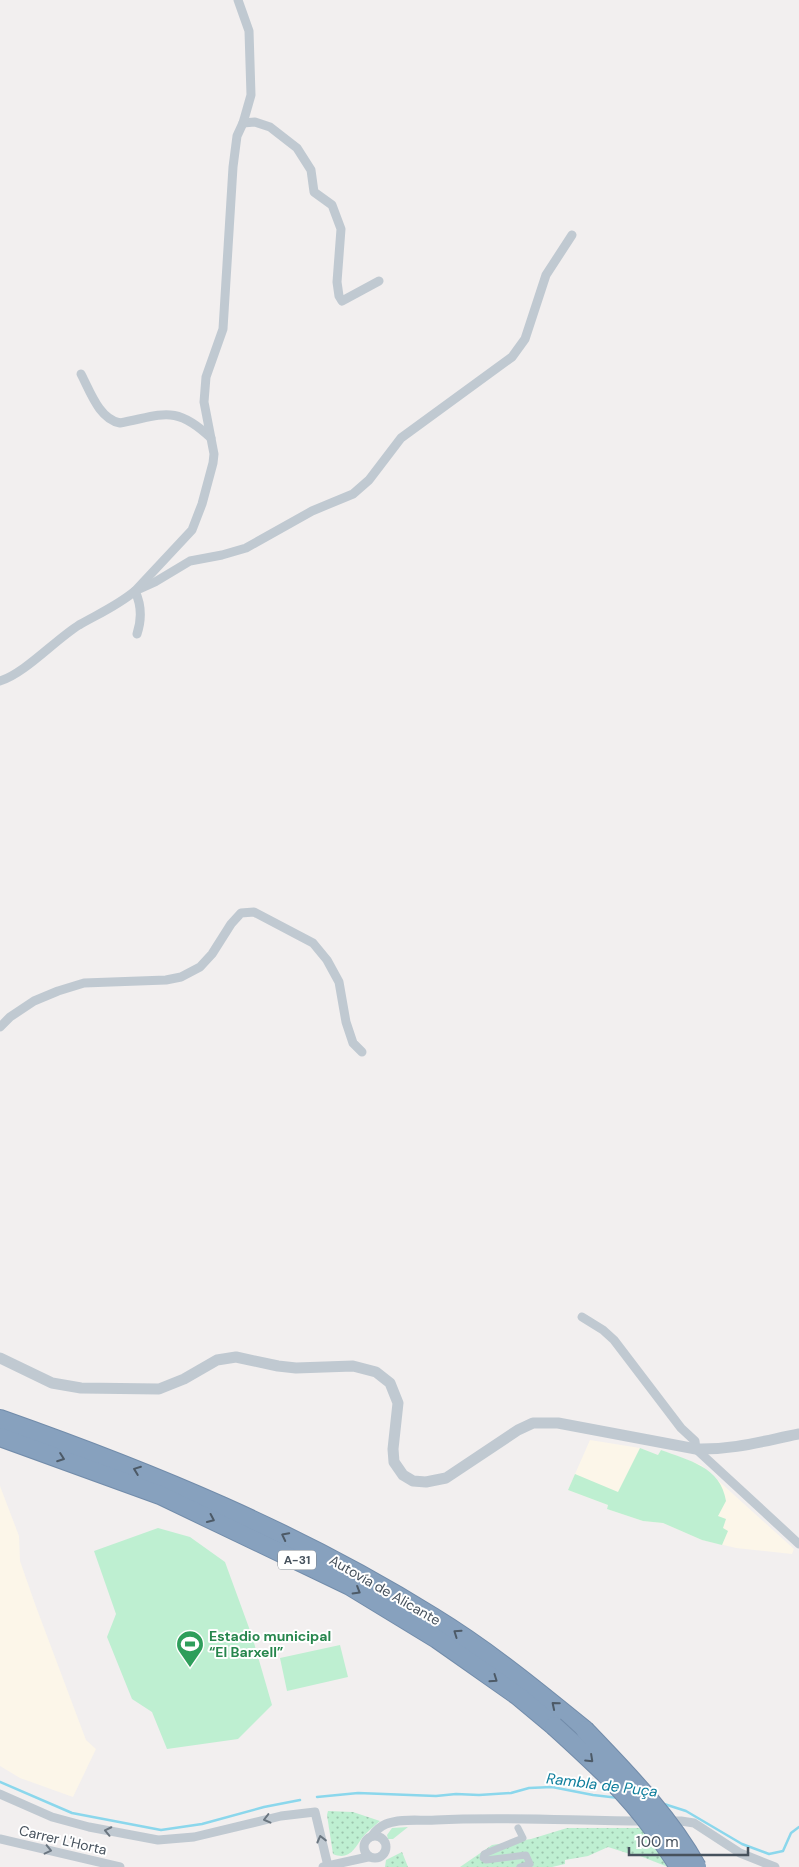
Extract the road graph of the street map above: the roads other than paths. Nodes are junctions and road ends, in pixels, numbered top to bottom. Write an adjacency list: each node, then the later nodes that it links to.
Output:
1 (238, 0): 2 (street)
2 (243, 123): 4 (street); 6 (street)
3 (572, 235): 7 (street)
4 (380, 281)
5 (81, 374): 6 (street)
6 (211, 438): 7 (street)
7 (135, 591): 8 (street); 9 (street)
8 (137, 634)
9 (0, 681)
10 (0, 1026): 11 (street)
11 (362, 1052)
12 (582, 1317): 17 (street)
13 (0, 1358): 17 (street)
14 (0, 1419): 30 (highway, Autovía de Alicante / A-31, one-way to 14, bridge)
15 (799, 1434): 17 (street)
16 (0, 1437): 29 (highway, Autovía de Alicante / A-31, one-way to 29, bridge)
17 (696, 1449): 18 (street)
18 (799, 1544)
19 (0, 1794): 26 (street, one-way to 19)
20 (387, 1824): 22 (street); 24 (street); 31 (street, bridge)
21 (518, 1828): 28 (street)
22 (372, 1836): 24 (street); 25 (street)
23 (0, 1839): 27 (street, Carrer L'Horta, one-way to 27)
24 (383, 1839): 25 (street)
25 (373, 1859): 26 (street)
26 (325, 1866)
27 (120, 1867)
28 (520, 1867)
29 (679, 1867)
30 (697, 1867)
31 (775, 1867)

